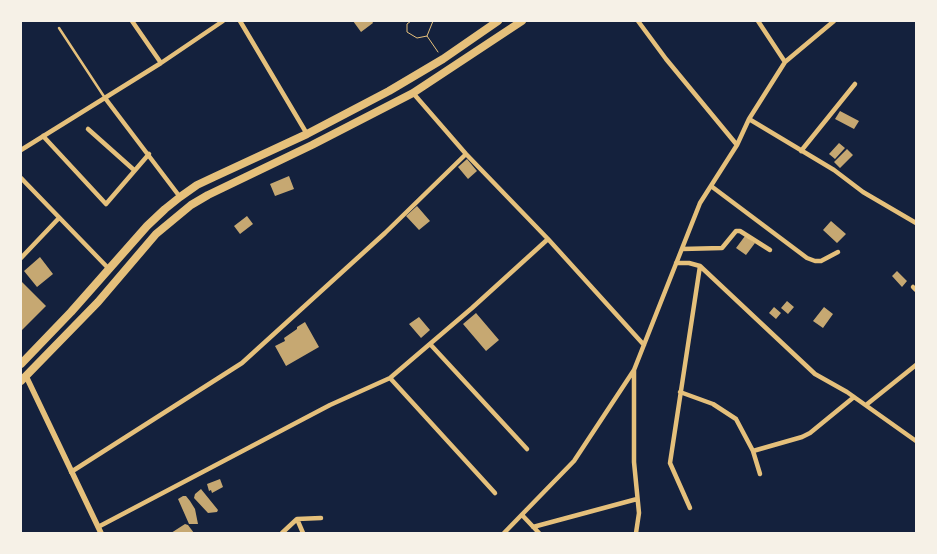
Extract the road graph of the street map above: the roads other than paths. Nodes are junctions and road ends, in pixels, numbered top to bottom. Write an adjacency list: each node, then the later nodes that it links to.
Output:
1 (132, 21): 11 (street)
2 (223, 21): 11 (street)
3 (240, 21): 17 (street)
4 (498, 21): 17 (highway)
5 (522, 21): 13 (highway)
6 (638, 21): 19 (street)
7 (758, 21): 10 (street)
8 (834, 21): 10 (street)
9 (59, 28): 14 (lane)
10 (785, 62): 15 (street)
11 (161, 63): 14 (street)
12 (855, 84): 21 (street)
13 (413, 93): 23 (street); 39 (highway)
14 (104, 98): 18 (street); 22 (street)
15 (749, 119): 19 (street); 21 (street)
16 (88, 129): 24 (street)
17 (307, 134): 27 (highway)
18 (43, 136): 20 (street); 24 (street)
19 (737, 145): 26 (street)
20 (21, 150)
21 (801, 150): 29 (street)
22 (149, 154): 24 (street); 27 (street)
23 (466, 154): 30 (street); 53 (street)
24 (134, 170)
25 (21, 178): 28 (street)
26 (711, 186): 31 (street); 33 (street)
27 (180, 197): 37 (highway)
28 (59, 218): 34 (street); 37 (street)
29 (916, 223)
30 (548, 239): 40 (street); 41 (street)
31 (682, 249): 32 (street); 35 (street)
32 (770, 250)
33 (838, 252)
34 (21, 258)
35 (676, 263): 36 (street); 41 (street)
36 (700, 266): 47 (street); 48 (street)
37 (110, 270): 38 (highway)
38 (88, 293): 39 (highway); 42 (highway)
39 (98, 302): 46 (highway)
40 (430, 344): 45 (street); 51 (street)
41 (644, 345): 44 (street)
42 (21, 364)
43 (916, 365): 49 (street)
44 (634, 370): 56 (street); 58 (street)
45 (390, 378): 55 (street); 62 (street)
46 (24, 379): 53 (street)
47 (680, 392): 52 (street); 57 (street)
48 (854, 397): 49 (street); 52 (street)
49 (866, 405): 50 (street)
50 (916, 441)
51 (527, 449)
52 (753, 451): 54 (street)
53 (71, 472): 62 (street)
54 (760, 474)
55 (495, 493)
56 (637, 499): 61 (street); 67 (street)
57 (690, 508)
58 (522, 514): 61 (street); 65 (street)
59 (321, 518): 60 (street)
60 (296, 519): 63 (street); 64 (street)
61 (533, 527): 66 (street)
62 (99, 530)
63 (282, 533)
64 (303, 533)
65 (504, 533)
66 (539, 533)
67 (636, 533)

